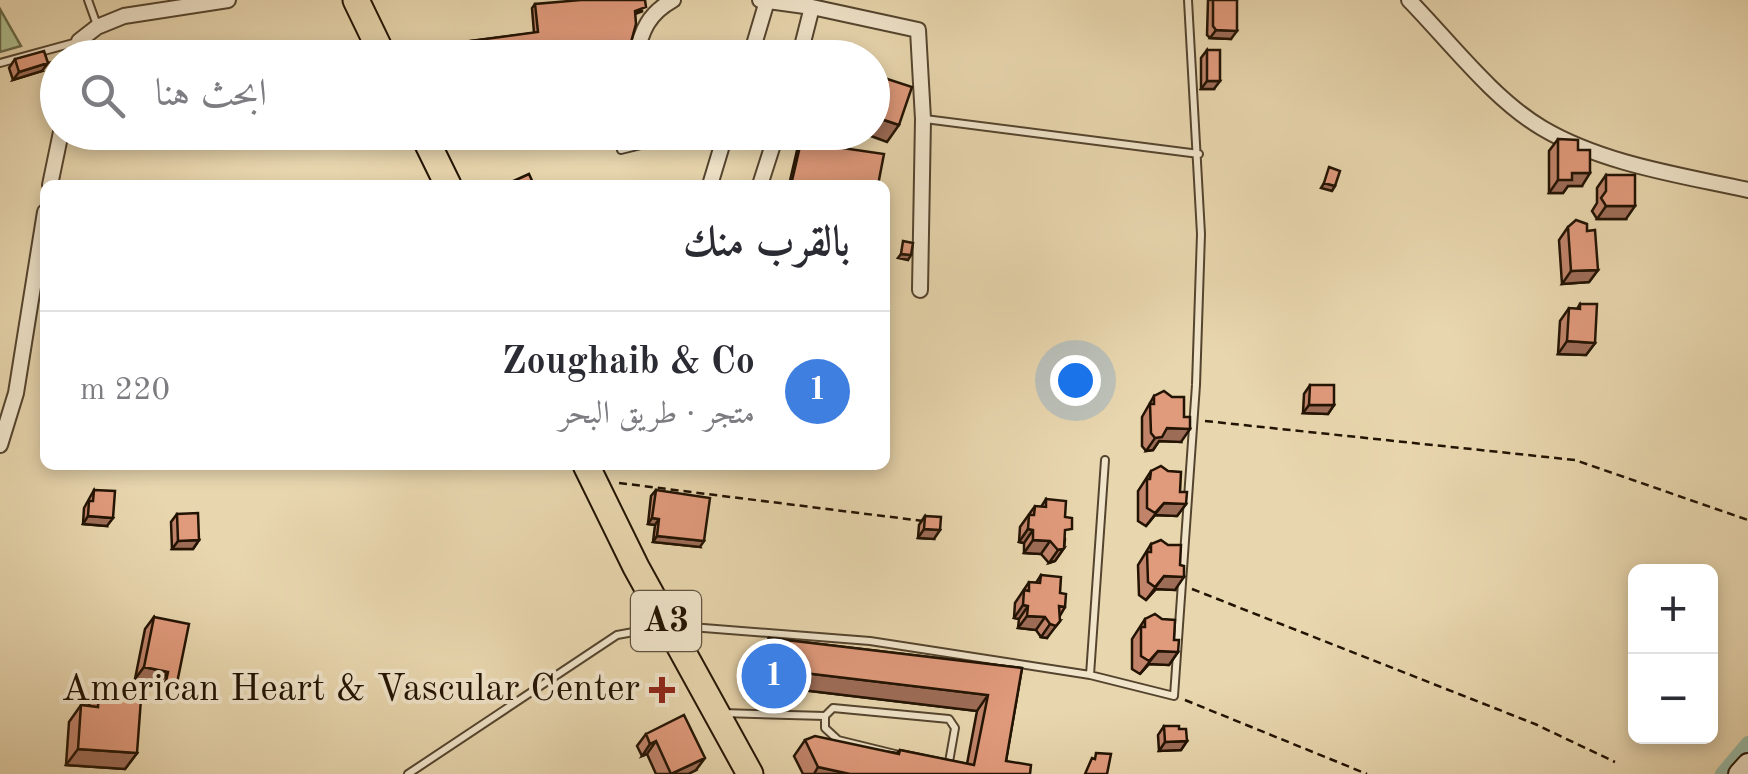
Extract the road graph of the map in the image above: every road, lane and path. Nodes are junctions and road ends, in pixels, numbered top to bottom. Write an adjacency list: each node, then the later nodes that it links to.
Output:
1 (88, 0): 9 (lane)
2 (228, 0): 9 (street)
3 (356, 0): 11 (highway)
4 (674, 0): 12 (street)
5 (764, 0): 8 (street); 13 (street)
6 (1188, 0): 22 (lane)
7 (1410, 0): 27 (street)
8 (812, 7): 14 (street); 17 (street)
9 (97, 26): 10 (street)
10 (79, 40)
11 (375, 40)
12 (639, 40)
13 (754, 40)
14 (803, 40)
15 (40, 52): 16 (lane)
16 (0, 63)
17 (924, 119): 22 (lane); 29 (street)
18 (57, 150): 23 (street)
19 (431, 150): 24 (highway)
20 (721, 150): 25 (street)
21 (772, 150): 26 (street)
22 (1199, 154): 30 (lane)
23 (51, 180)
24 (446, 180)
25 (712, 180)
26 (762, 180)
27 (1748, 190)
28 (40, 243): 31 (street)
29 (920, 290)
30 (1194, 419): 34 (path); 36 (lane)
31 (0, 445)
32 (1105, 460): 38 (lane)
33 (589, 472): 35 (path); 37 (highway, A3)
34 (1748, 520)
35 (930, 522)
36 (1182, 585): 39 (lane); 42 (path)
37 (668, 625): 38 (lane); 40 (highway, A3); 44 (lane)
38 (1090, 676): 39 (lane)
39 (1174, 696): 46 (path)
40 (716, 713): 41 (lane); 45 (highway, A3)
41 (825, 716): 41 (lane)
42 (1615, 762)
43 (1748, 764): 47 (street)
44 (408, 774)
45 (750, 774)
46 (1366, 774)
47 (1739, 774)

